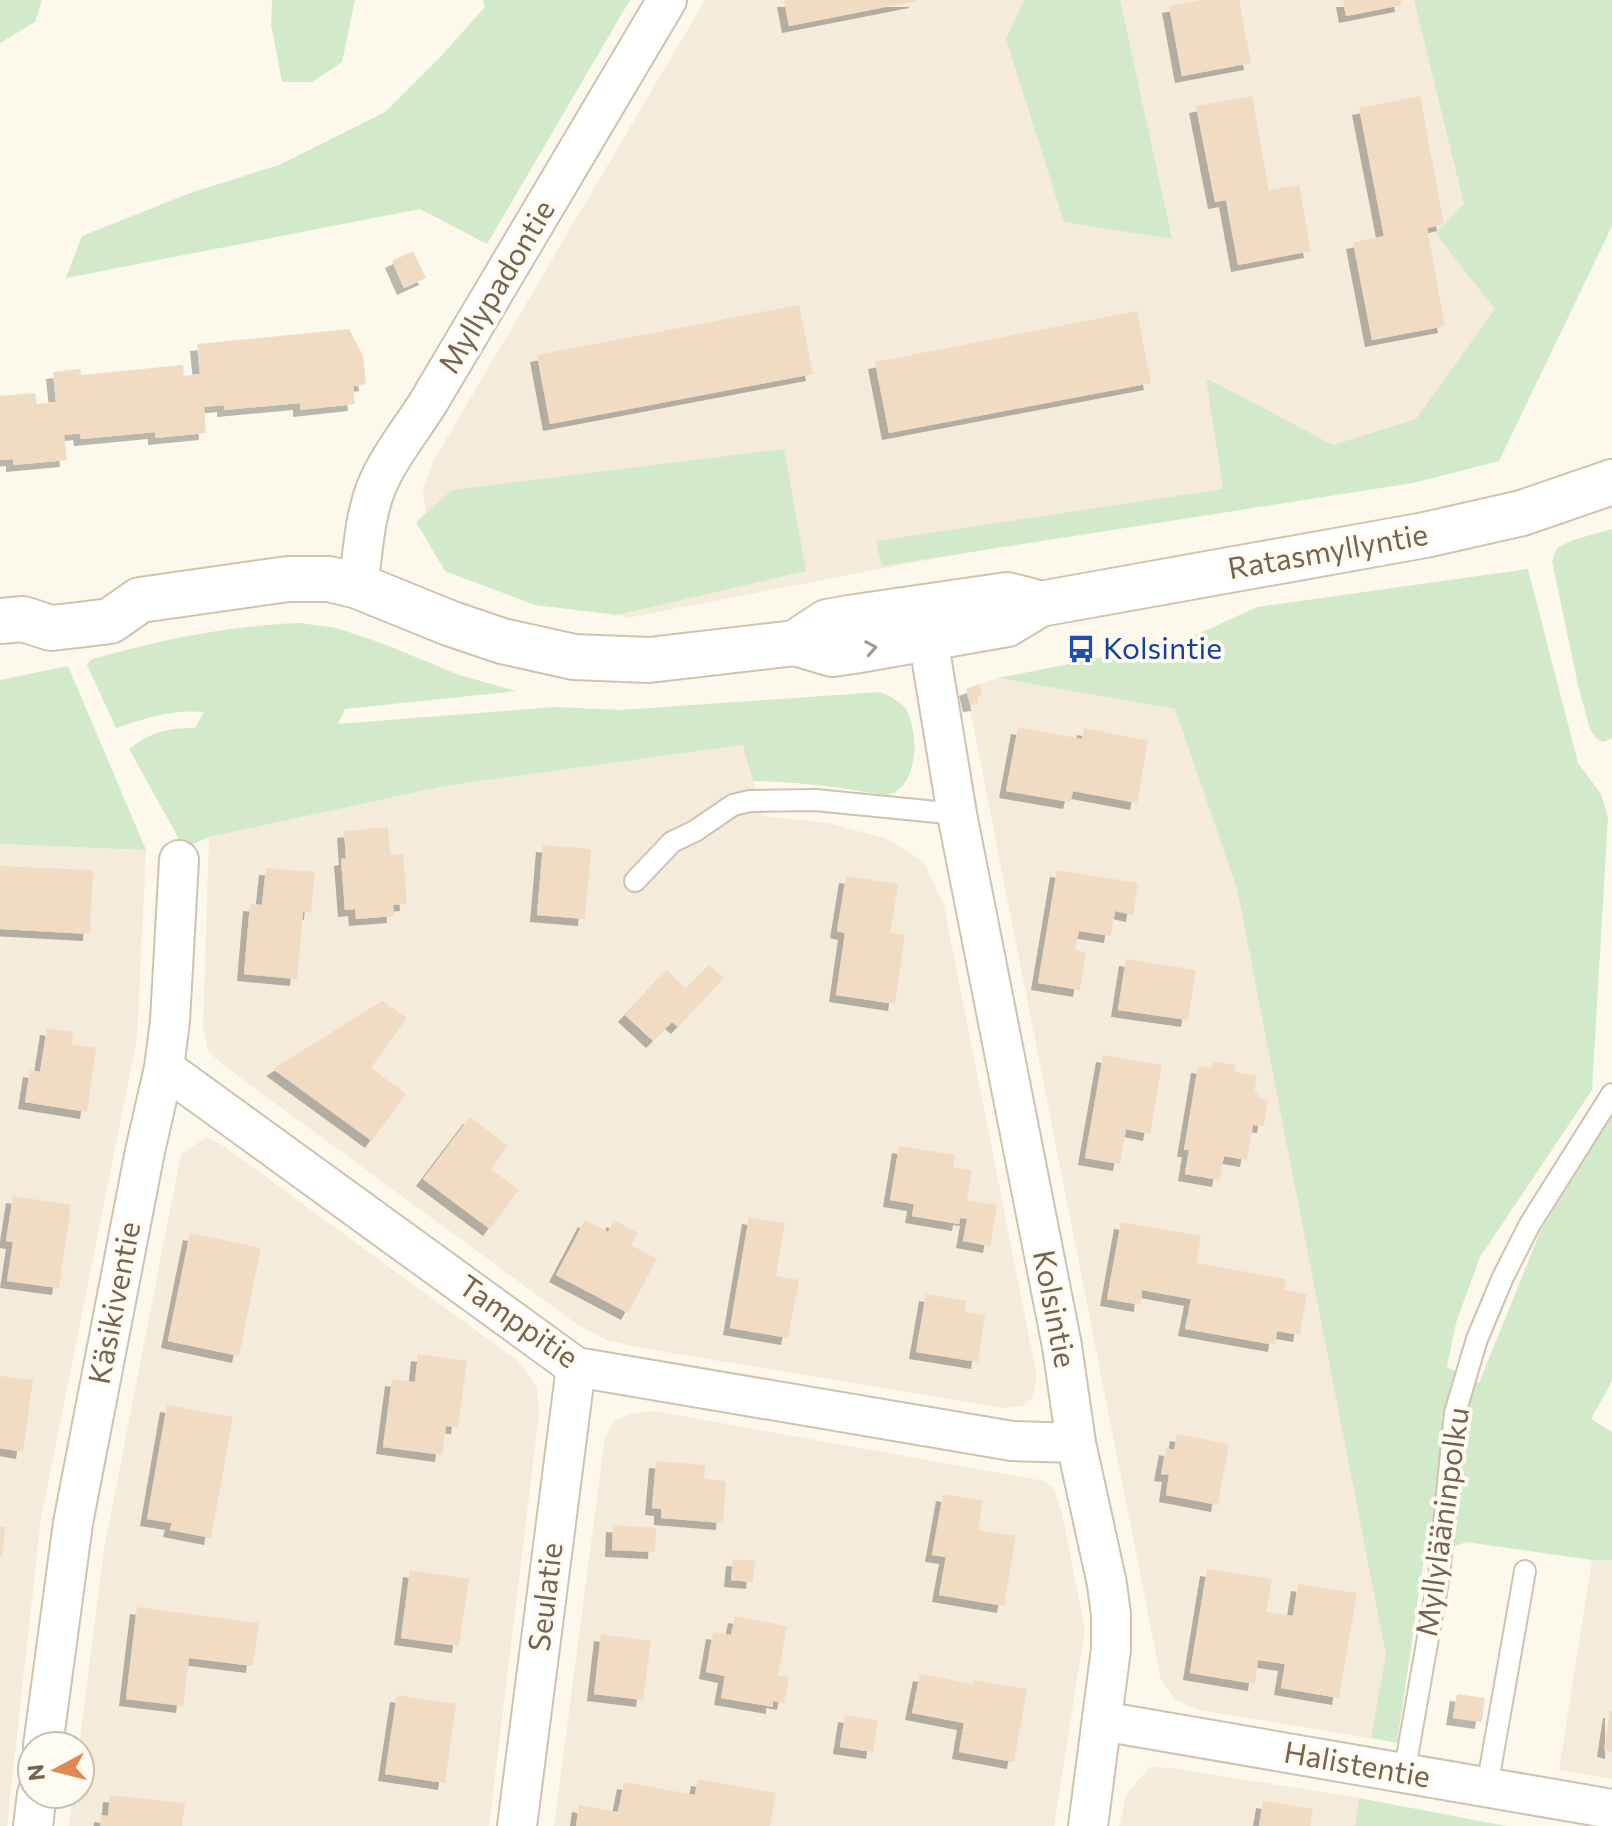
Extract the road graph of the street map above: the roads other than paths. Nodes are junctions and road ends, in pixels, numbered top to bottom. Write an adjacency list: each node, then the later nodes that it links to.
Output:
1 (667, 0): 3 (street, Myllypadontie)
2 (1601, 486): 5 (main road, Ratasmyllyntie)
3 (358, 586): 4 (main road, Ratasmyllyntie); 5 (main road, Ratasmyllyntie)
4 (12, 620)
5 (925, 622): 6 (street, Kolsintie)
6 (957, 814): 8 (lane); 12 (street, Kolsintie)
7 (179, 860): 9 (street, Käsikiventie)
8 (635, 881)
9 (164, 1068): 11 (street, Tamppitie); 15 (street, Käsikiventie)
10 (1606, 1102): 16 (lane, Myllylääninpolku)
11 (576, 1367): 12 (street, Tamppitie); 19 (street, Seulatie)
12 (1076, 1443): 14 (street, Kolsintie)
13 (1525, 1571): 17 (lane)
14 (1102, 1721): 16 (street, Halistentie); 20 (street, Kolsintie)
15 (45, 1730)
16 (1404, 1774): 17 (street, Halistentie)
17 (1487, 1787): 18 (street, Halistentie)
18 (1612, 1809)
19 (517, 1826)
20 (1088, 1826)

